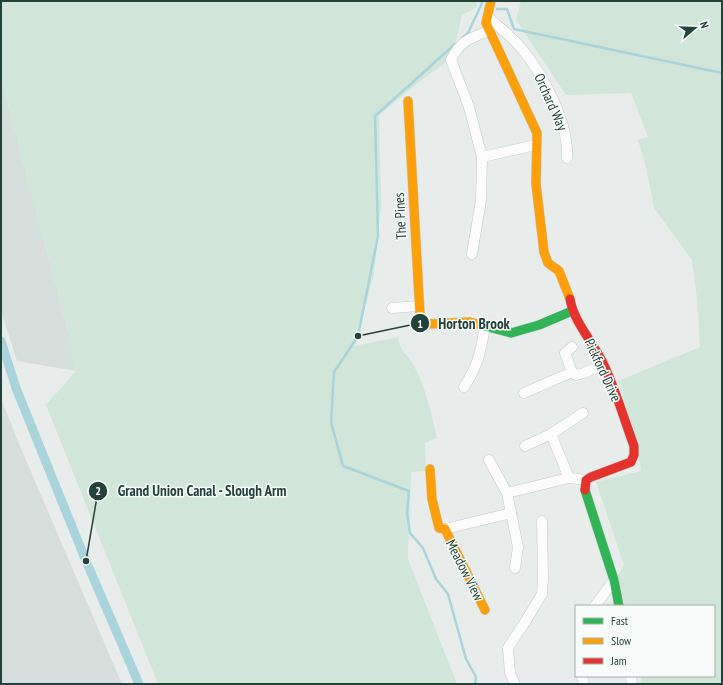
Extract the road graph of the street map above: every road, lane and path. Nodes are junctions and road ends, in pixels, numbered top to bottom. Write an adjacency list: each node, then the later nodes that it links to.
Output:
1 (491, 1): 2 (street)
2 (487, 24): 4 (street, Pickford Drive); 5 (street); 6 (street, Orchard Way)
3 (408, 101): 8 (street, The Pines)
4 (536, 145): 5 (street); 10 (street, Pickford Drive)
5 (482, 157): 7 (street)
6 (567, 158)
7 (472, 254)
8 (419, 306): 9 (street); 11 (street, The Pines)
9 (392, 308)
10 (572, 311): 11 (street); 13 (street, Pickford Drive)
11 (486, 326): 15 (street)
12 (572, 347): 14 (street)
13 (604, 365): 14 (street); 23 (street, Pickford Drive)
14 (572, 372): 16 (street)
15 (464, 387)
16 (524, 393)
17 (583, 413): 18 (street)
18 (551, 434): 19 (street); 22 (street)
19 (525, 446)
20 (489, 460): 24 (street)
21 (430, 470): 27 (street, Meadow View)
22 (569, 478): 23 (street); 24 (street)
23 (586, 480): 29 (street)
24 (507, 492): 25 (street)
25 (511, 513): 27 (street, Meadow View); 28 (street)
26 (542, 521): 33 (street)
27 (445, 529): 32 (street, Meadow View)
28 (514, 568)
29 (614, 580): 30 (street); 31 (street)
30 (595, 605)
31 (619, 605)
32 (485, 610)
33 (515, 684)

